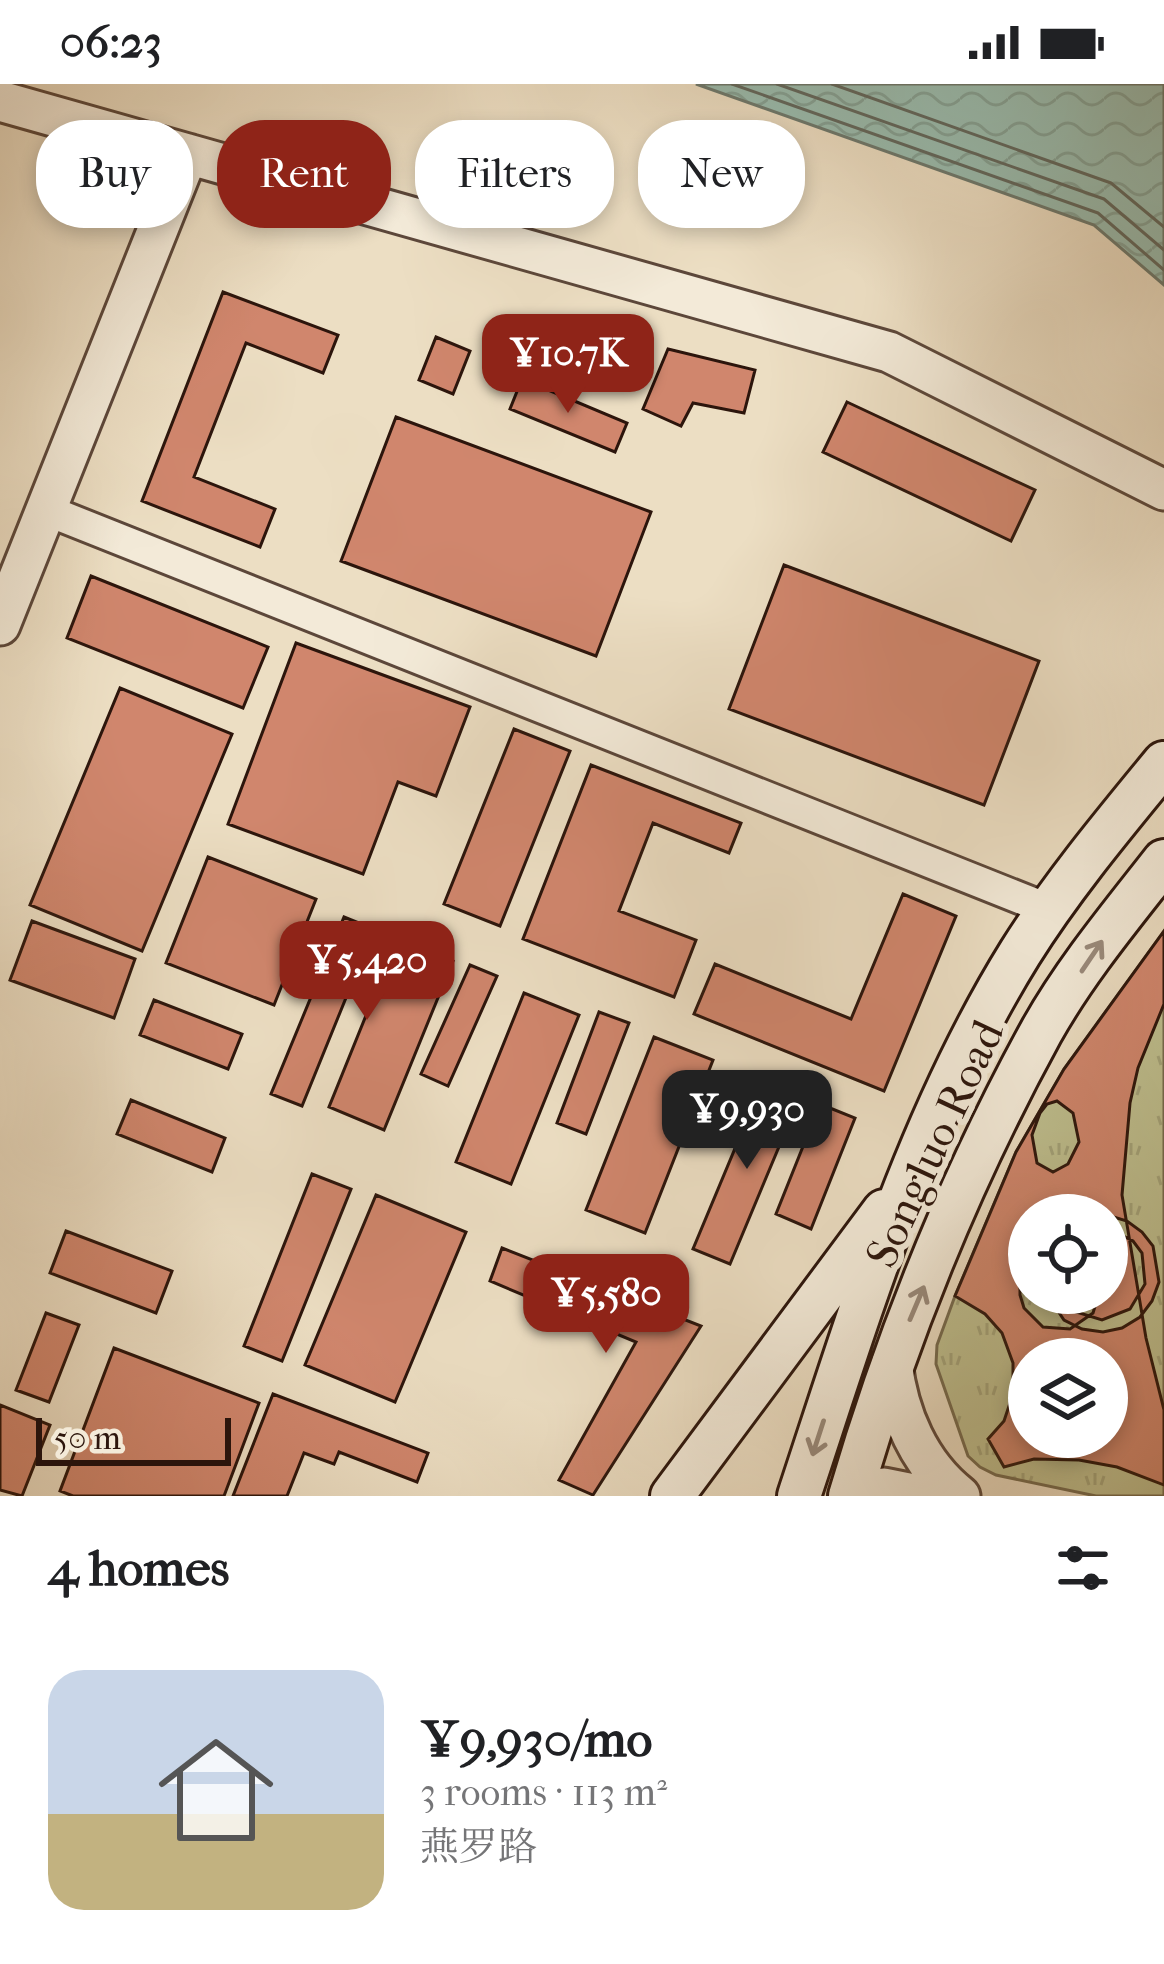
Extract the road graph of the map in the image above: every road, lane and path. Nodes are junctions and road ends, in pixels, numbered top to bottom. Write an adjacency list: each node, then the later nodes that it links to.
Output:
1 (0, 101): 2 (street)
2 (67, 120)
3 (193, 155): 5 (street)
4 (158, 228): 6 (street)
5 (1164, 490)
6 (46, 510): 7 (street); 10 (street)
7 (0, 625)
8 (1164, 763): 10 (main road, Songluo Road)
9 (1164, 861): 12 (main road, Songluo Road, one-way to 9)
10 (1050, 910): 11 (main road, Songluo Road)
11 (907, 1182): 14 (main road); 15 (main road, Songluo Road, one-way to 15)
12 (892, 1363): 13 (main road, Songluo Road); 17 (street)
13 (847, 1495): 16 (street)
14 (672, 1496)
15 (799, 1496)
16 (924, 1496)
17 (960, 1496)

